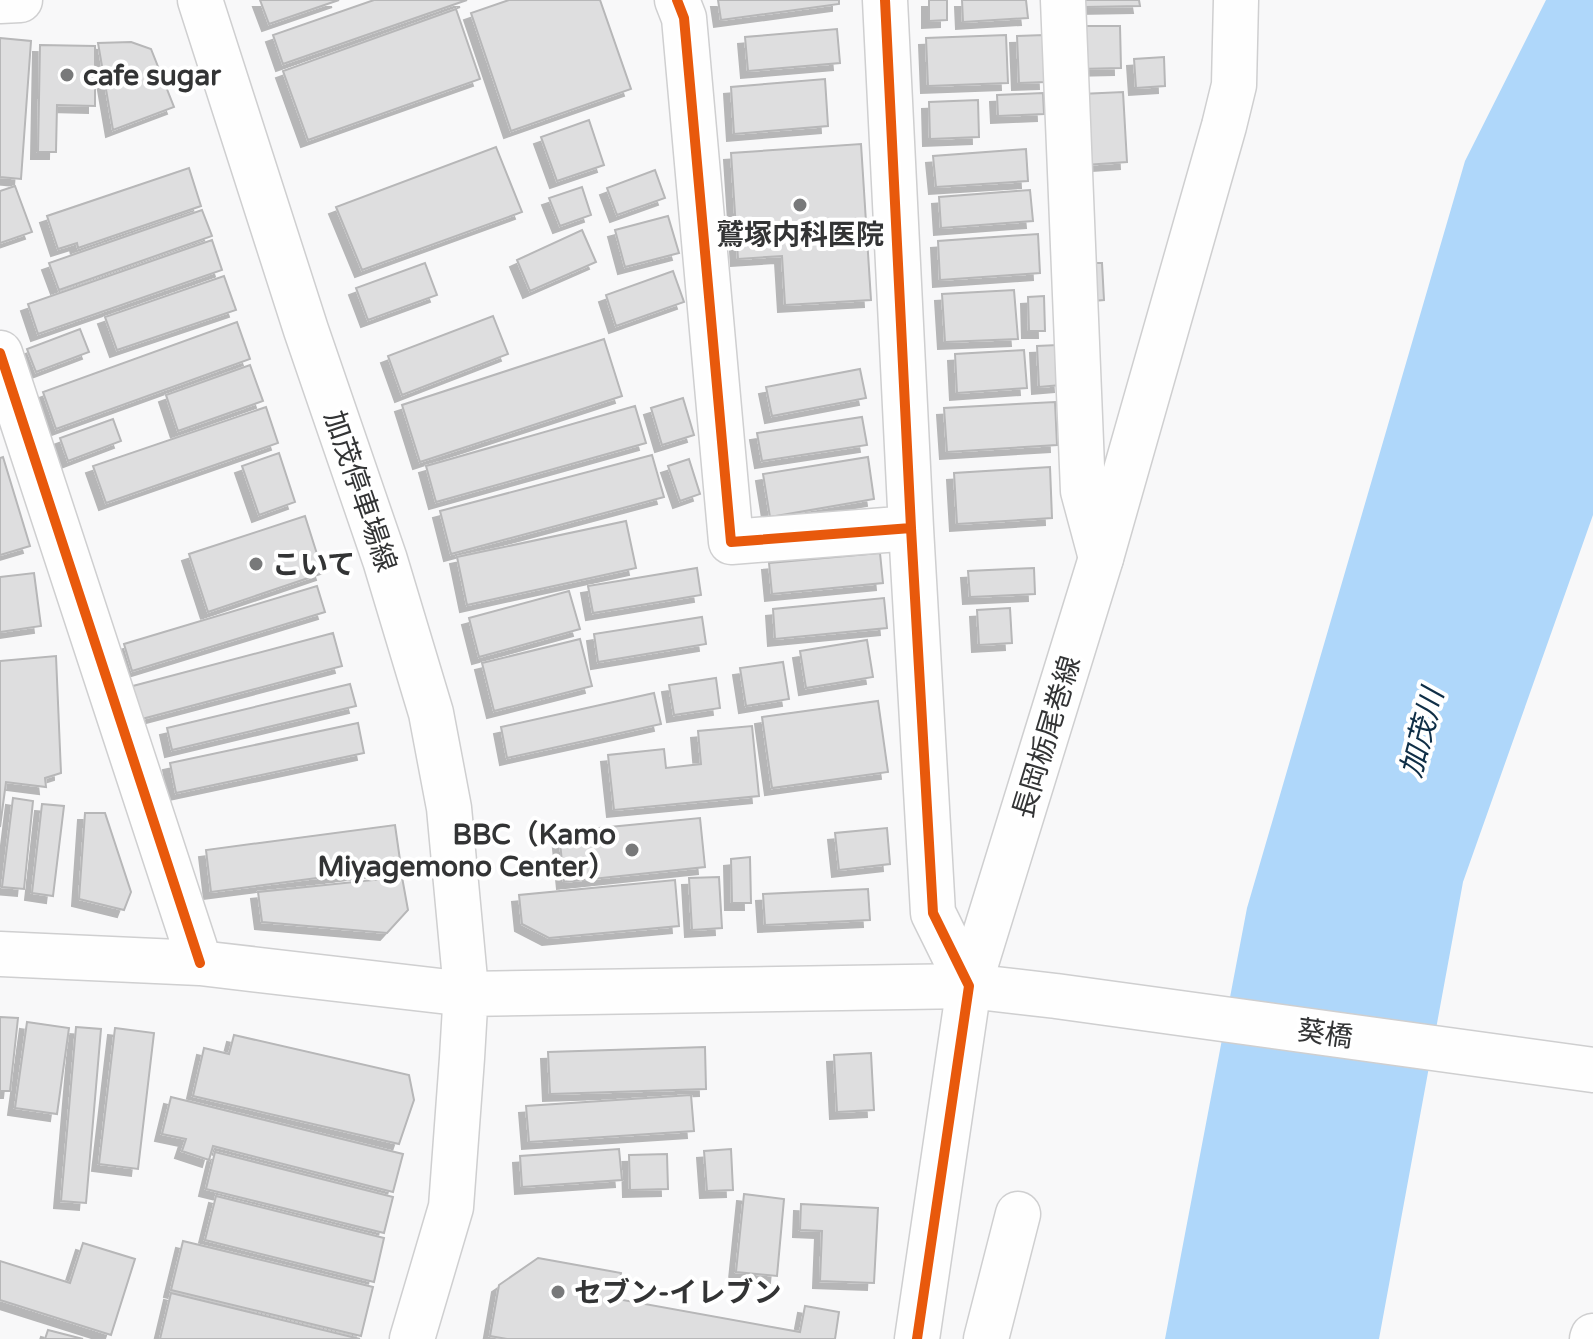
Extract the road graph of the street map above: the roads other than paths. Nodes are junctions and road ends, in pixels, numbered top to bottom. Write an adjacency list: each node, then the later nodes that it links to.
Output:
1 (20, 0): 7 (street)
2 (200, 0): 14 (street, 加茂停車場線)
3 (677, 0): 9 (street)
4 (885, 0): 9 (street)
5 (1063, 0): 10 (street)
6 (1236, 0): 10 (street, 長岡栃尾巻線)
7 (0, 1)
8 (0, 353): 12 (street)
9 (911, 528): 13 (street)
10 (1101, 558): 13 (street, 長岡栃尾巻線)
11 (0, 954): 12 (street)
12 (200, 963): 14 (street)
13 (969, 986): 14 (street); 15 (street, 葵橋); 18 (street, 長岡栃尾巻線)
14 (466, 994): 17 (street, 加茂停車場線)
15 (1593, 1070)
16 (1018, 1214): 19 (street)
17 (412, 1339)
18 (917, 1339)
19 (986, 1339)

